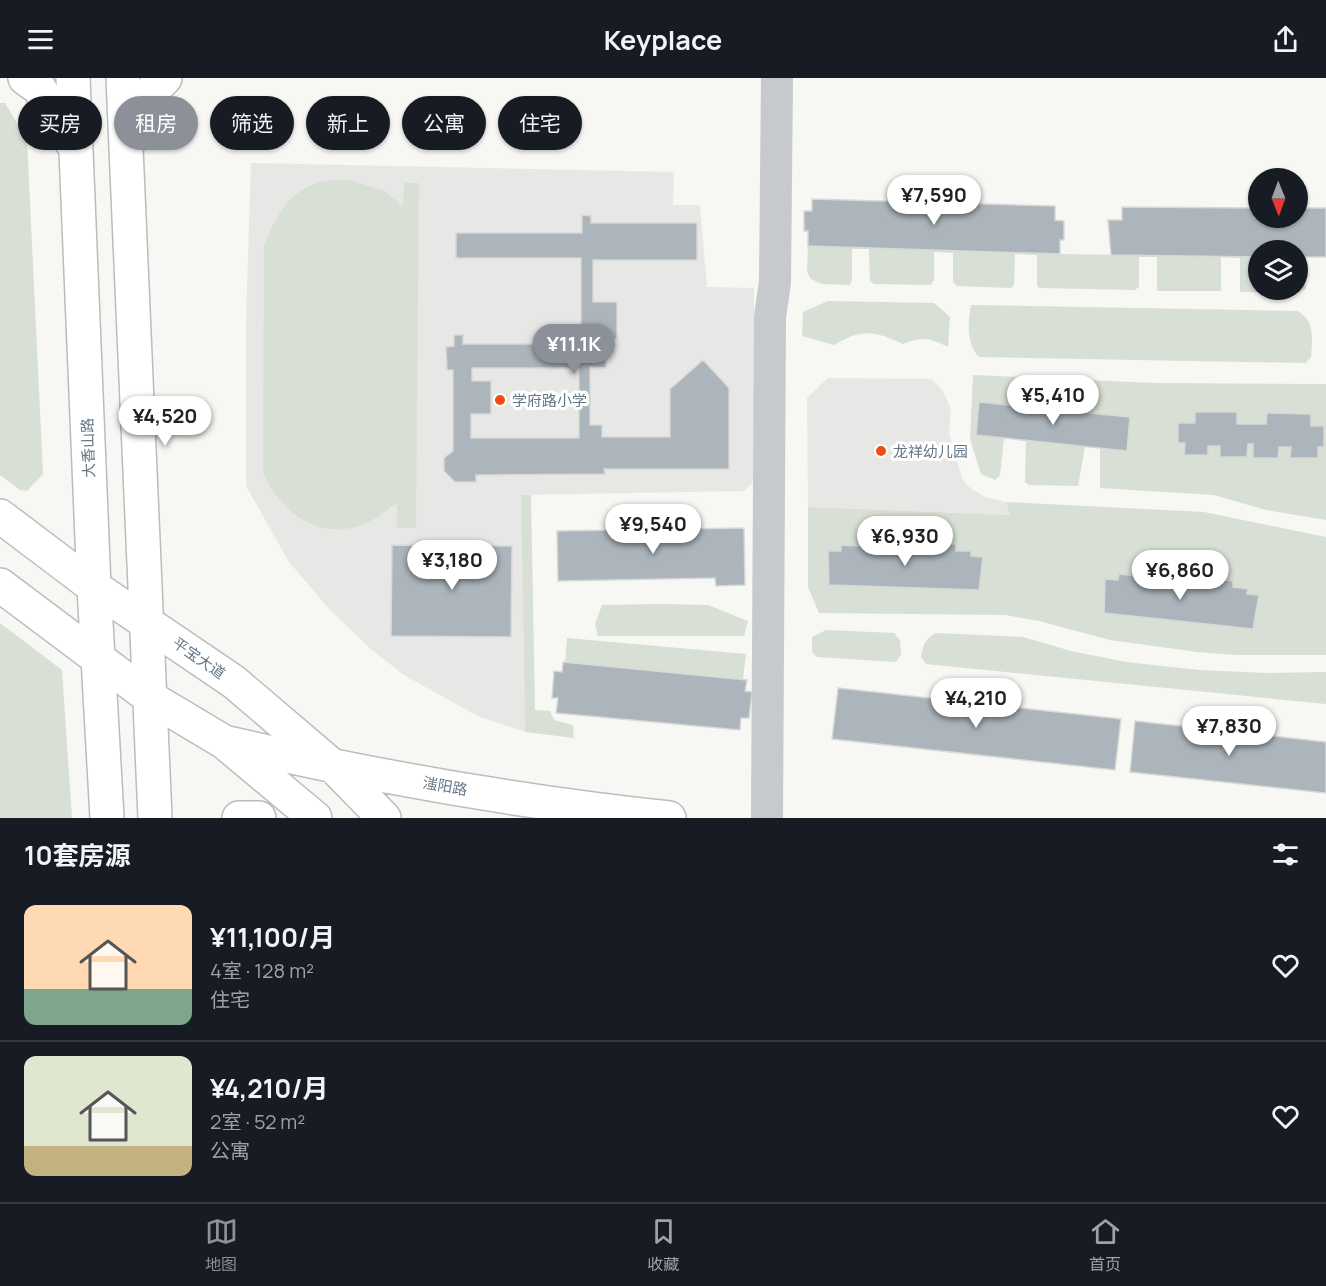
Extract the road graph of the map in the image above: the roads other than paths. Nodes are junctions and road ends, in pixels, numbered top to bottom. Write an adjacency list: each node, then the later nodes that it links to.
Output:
1 (25, 78): 6 (main road)
2 (73, 78): 6 (main road, 大香山路)
3 (123, 78): 7 (main road)
4 (165, 78): 7 (main road)
5 (777, 78): 23 (street)
6 (77, 151): 10 (main road, 大香山路)
7 (127, 164): 11 (main road)
8 (0, 516): 10 (main road, 平宝大道)
9 (0, 585): 12 (main road)
10 (94, 587): 11 (main road, 平宝大道); 12 (main road, 大香山路)
11 (148, 622): 13 (main road); 15 (main road, 平宝大道)
12 (98, 660): 13 (main road); 16 (main road, 大香山路)
13 (152, 699): 14 (main road); 17 (main road)
14 (224, 742): 15 (main road, 滍阳路); 20 (main road)
15 (335, 768): 21 (main road, 平宝大道); 22 (main road, 滍阳路)
16 (107, 818)
17 (155, 818)
18 (239, 818): 19 (main road)
19 (259, 818)
20 (315, 818)
21 (384, 818)
22 (669, 818)
23 (767, 818)

